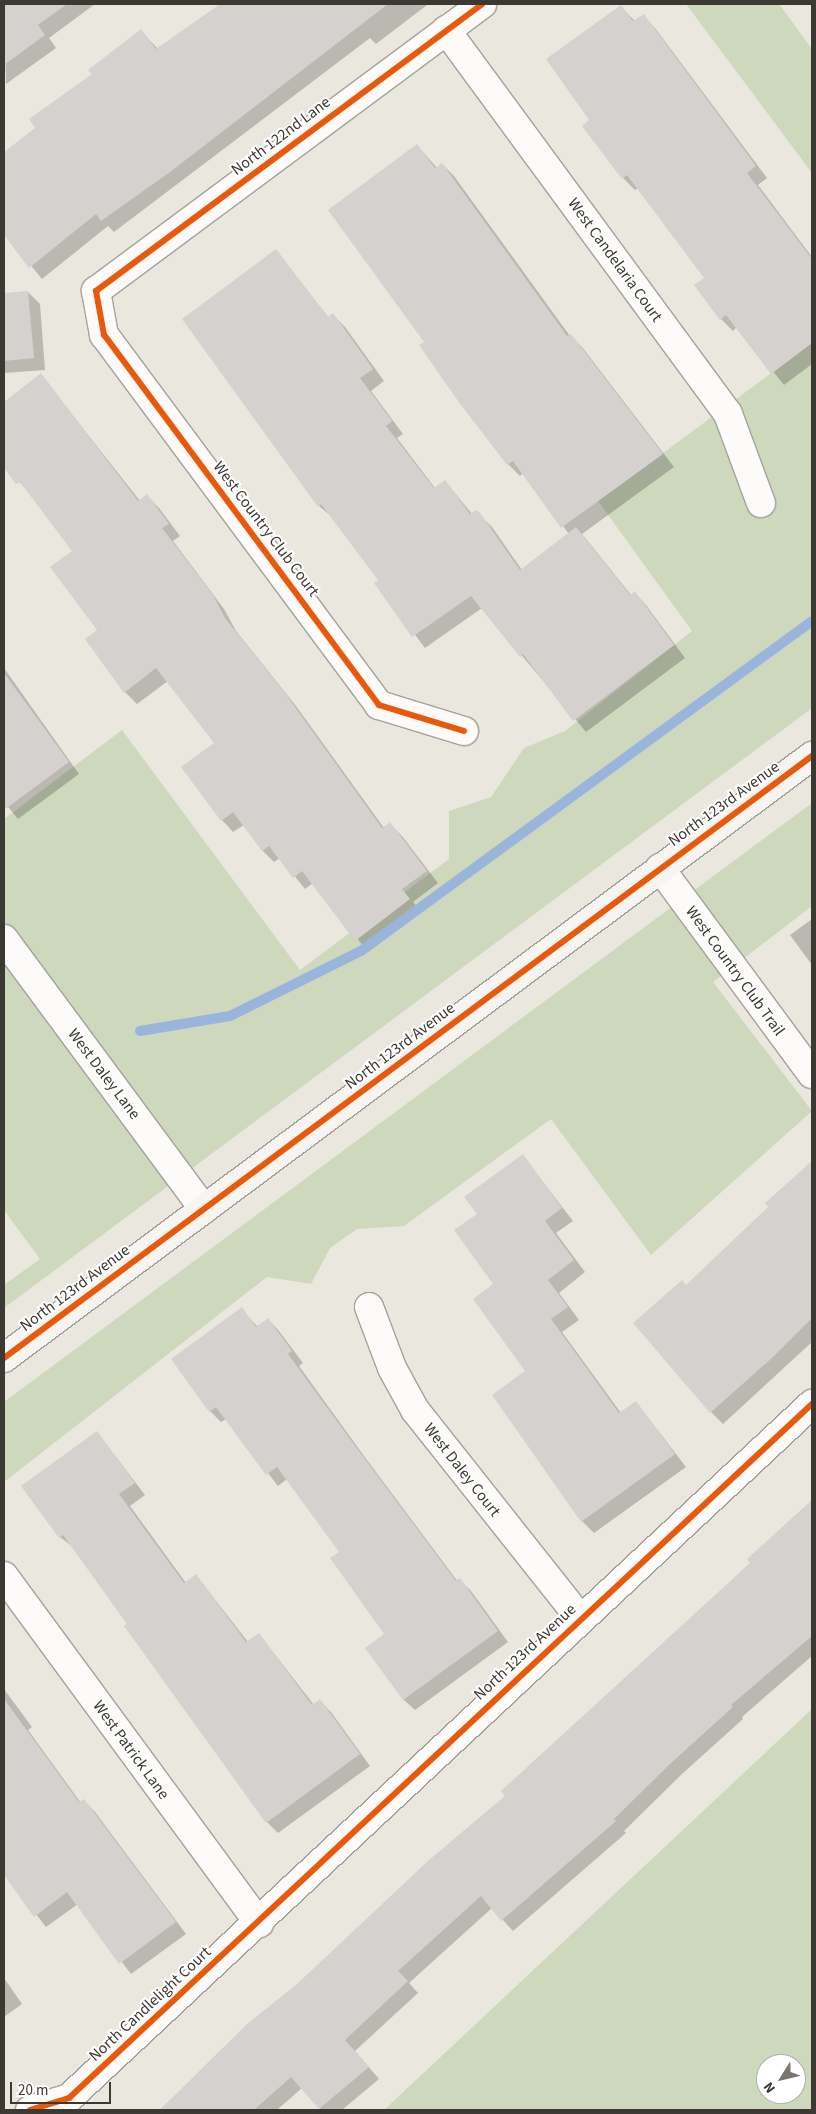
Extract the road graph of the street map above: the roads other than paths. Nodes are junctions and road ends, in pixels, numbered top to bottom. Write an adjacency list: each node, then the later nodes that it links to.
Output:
1 (482, 4): 2 (street, North 122nd Lane)
2 (446, 30): 3 (street, North 122nd Lane); 4 (street, West Candelaria Court)
3 (96, 291): 5 (street, West Country Club Court)
4 (760, 503)
5 (464, 731)
6 (812, 756): 7 (street, North 123rd Avenue)
7 (660, 868): 9 (street, West Country Club Trail); 10 (street, North 123rd Avenue)
8 (4, 939): 10 (street, West Daley Lane)
9 (812, 1074)
10 (204, 1210): 12 (street, North 123rd Avenue)
11 (369, 1307): 15 (street, West Daley Court)
12 (4, 1358)
13 (812, 1404): 15 (street, North 123rd Avenue)
14 (4, 1576): 16 (street, West Patrick Lane)
15 (580, 1618): 16 (street, North 123rd Avenue)
16 (259, 1923): 17 (street, North Candlelight Court)
17 (30, 2110)

